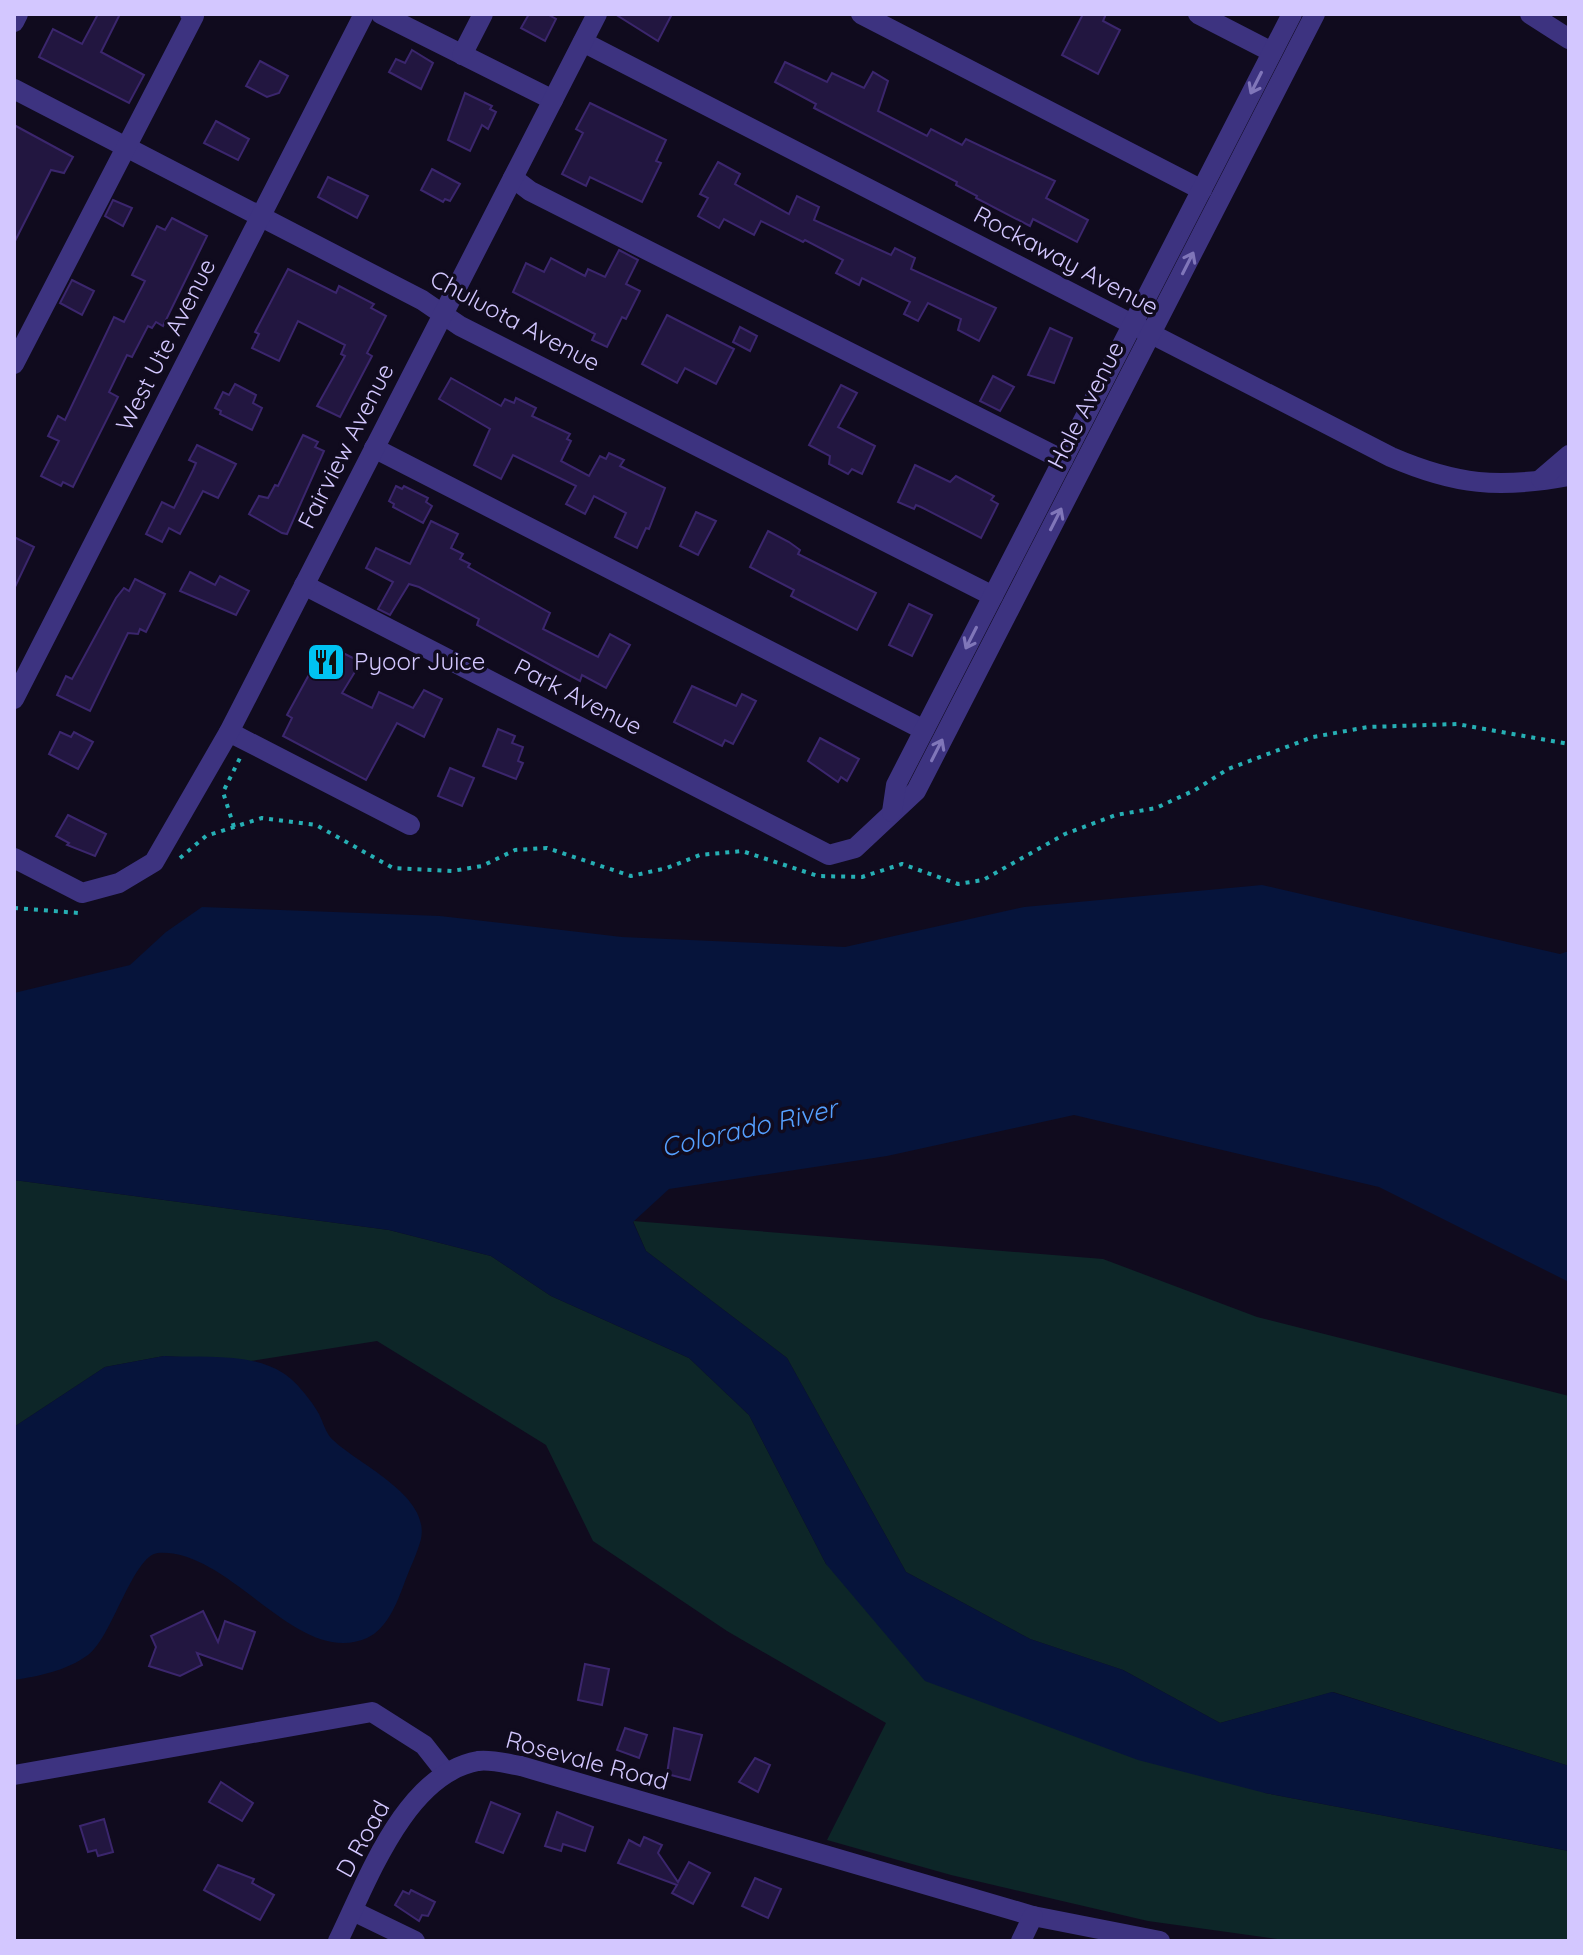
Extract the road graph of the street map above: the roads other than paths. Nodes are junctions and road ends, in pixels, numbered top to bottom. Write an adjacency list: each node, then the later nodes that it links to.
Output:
1 (18, 14): 12 (street)
2 (190, 14): 19 (street)
3 (364, 14): 22 (street, West Ute Avenue)
4 (381, 14): 16 (street)
5 (483, 14): 16 (street)
6 (597, 14): 14 (street, Fairview Avenue)
7 (861, 14): 21 (street)
8 (1198, 14): 15 (street)
9 (1292, 14): 15 (street, Hale Avenue)
10 (1315, 14): 24 (street, Hale Avenue, one-way to 10)
11 (1530, 14): 13 (street)
12 (14, 22)
13 (1569, 39)
14 (583, 42): 18 (street, Fairview Avenue); 24 (street, Rockaway Avenue)
15 (1272, 52): 21 (street, Hale Avenue, one-way to 21)
16 (462, 55): 18 (street)
17 (14, 89): 19 (street, Chuluota Avenue)
18 (553, 100): 20 (street, Fairview Avenue)
19 (125, 145): 22 (street, Chuluota Avenue); 25 (street)
20 (513, 178): 23 (street, Fairview Avenue); 28 (street)
21 (1202, 190): 24 (street, Hale Avenue)
22 (261, 216): 23 (street, Chuluota Avenue); 33 (street, West Ute Avenue)
23 (443, 313): 26 (street, Fairview Avenue); 32 (street, Chuluota Avenue)
24 (1142, 330): 28 (street, Hale Avenue); 30 (street, Rockaway Avenue); 36 (street, Hale Avenue, one-way to 24)
25 (14, 364)
26 (374, 448): 31 (street, Fairview Avenue); 34 (street)
27 (1569, 455): 30 (street)
28 (1063, 460): 32 (street, Hale Avenue)
29 (1569, 476): 30 (street, Rockaway Avenue)
30 (1538, 482)
31 (304, 585): 35 (street, Fairview Avenue); 38 (street, Park Avenue)
32 (993, 596): 34 (street, Hale Avenue, one-way to 34)
33 (14, 699)
34 (924, 730): 36 (street, Hale Avenue)
35 (229, 732): 37 (street); 39 (street, Fairview Avenue)
36 (892, 812): 38 (street, Hale Avenue)
37 (410, 825)
38 (829, 855)
39 (14, 858)
40 (446, 1773): 41 (street); 42 (street, D Road); 43 (street, Rosevale Road)
41 (14, 1775)
42 (353, 1911): 44 (street, D Road); 45 (street)
43 (1033, 1916): 46 (street); 47 (street, Rosevale Road)
44 (338, 1941)
45 (415, 1941)
46 (1021, 1941)
47 (1160, 1941)

